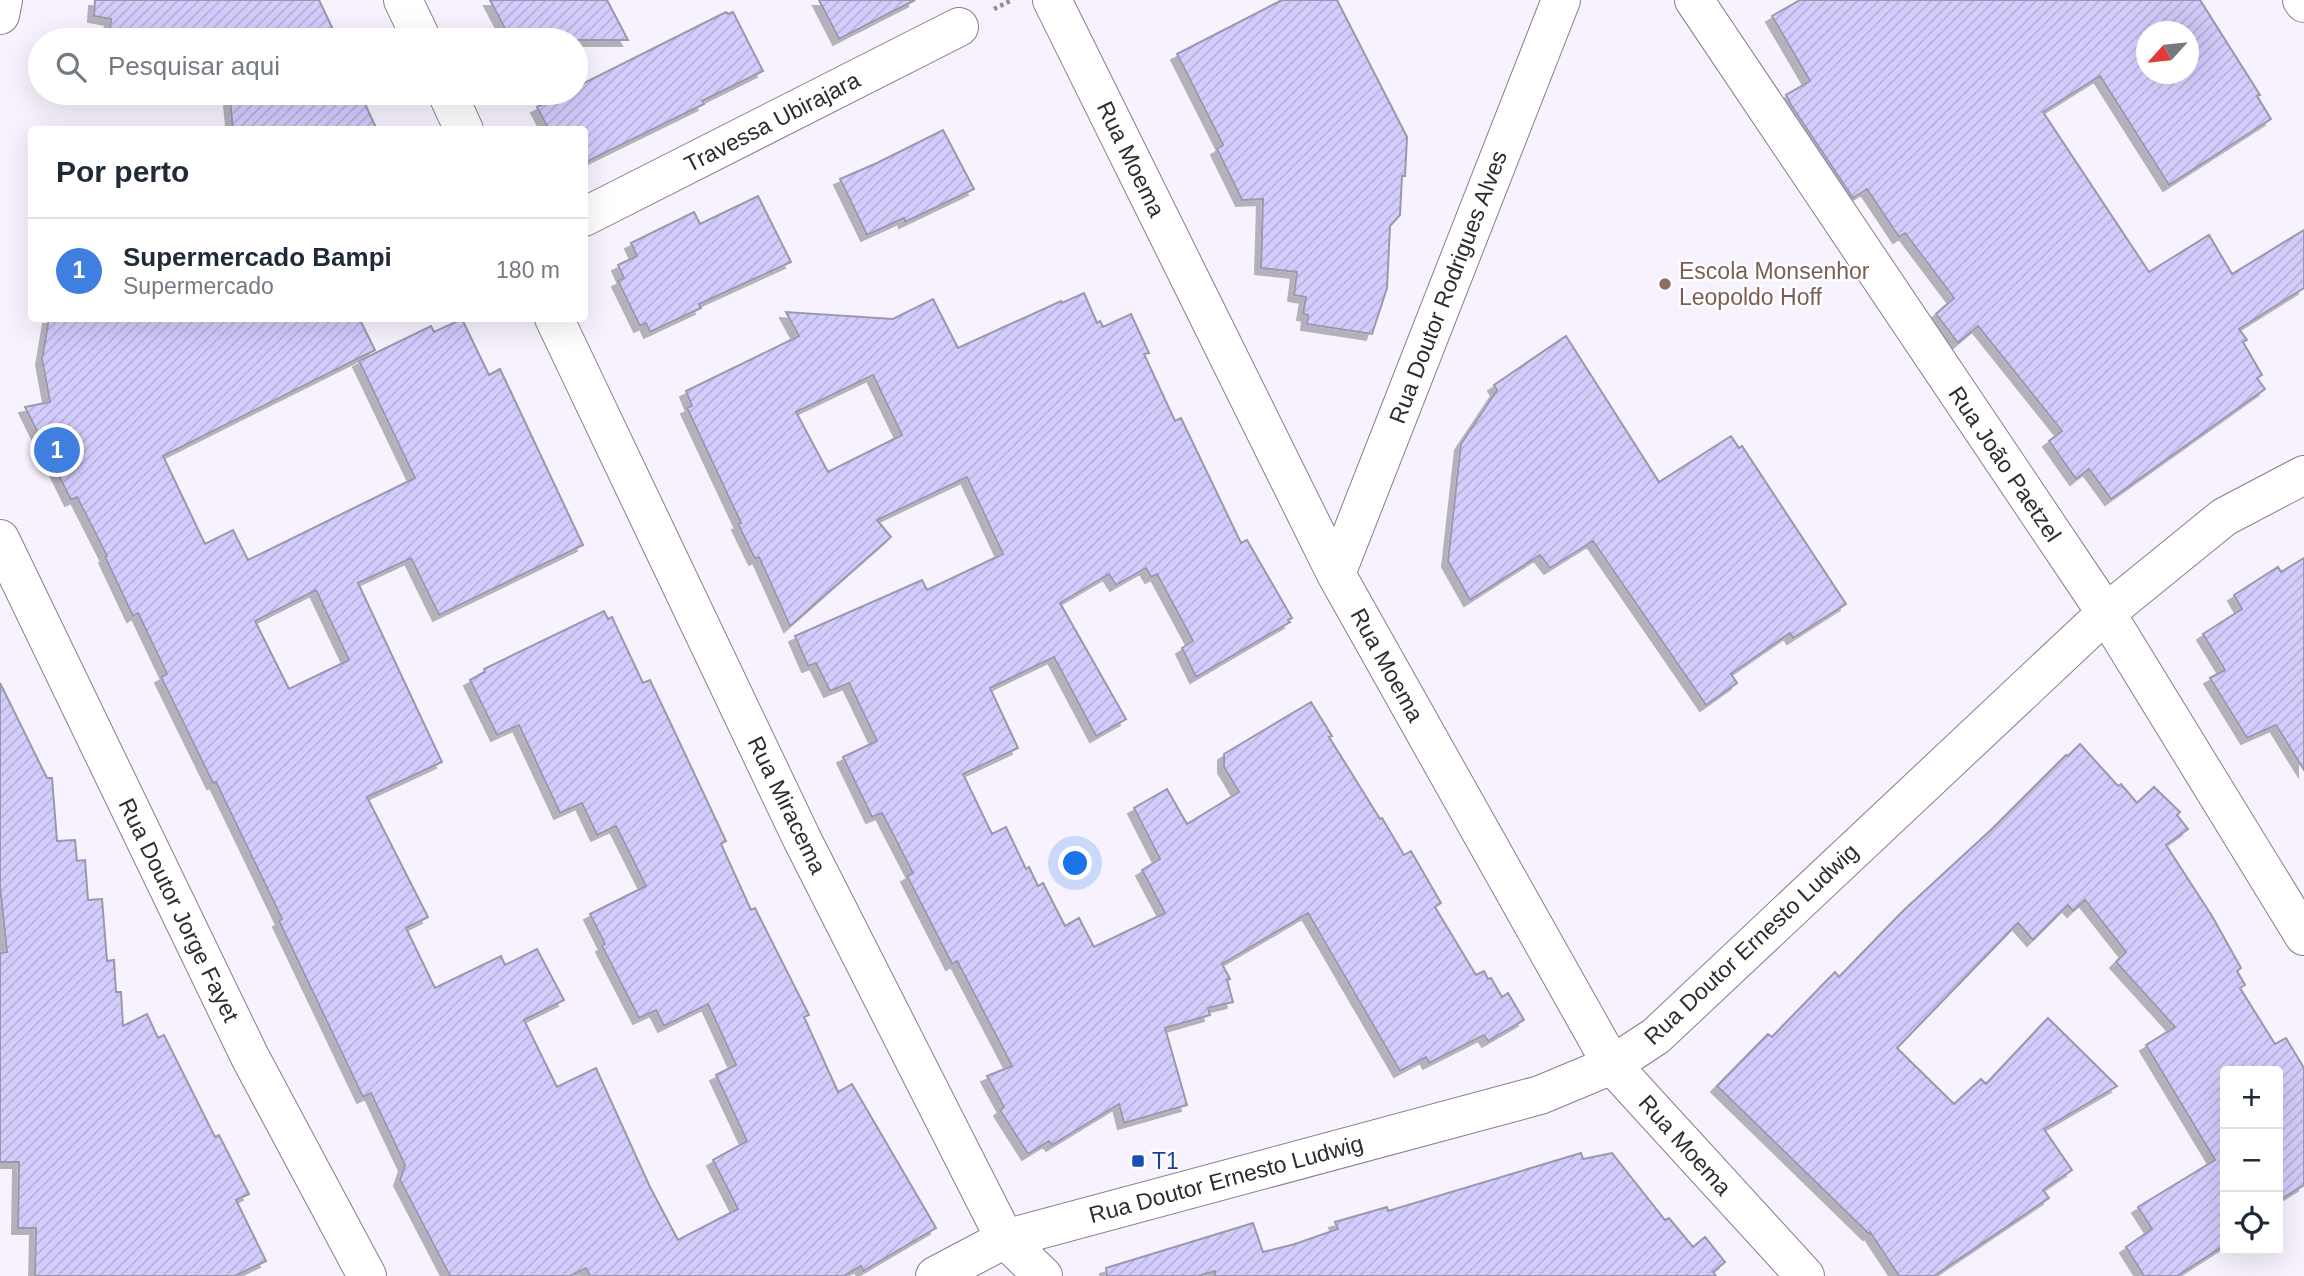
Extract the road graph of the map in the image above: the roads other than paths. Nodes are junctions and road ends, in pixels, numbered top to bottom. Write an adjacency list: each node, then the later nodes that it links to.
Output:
1 (3, 0): 6 (street)
2 (403, 0): 8 (street)
3 (1052, 0): 15 (street, Rua Moema)
4 (1561, 0): 15 (street, Rua Doutor Rodrigues Alves)
5 (1693, 0): 16 (street, Rua João Paetzel)
6 (0, 15)
7 (959, 27): 11 (street, Travessa Ubirajara)
8 (416, 28)
9 (453, 105): 10 (street)
10 (462, 126)
11 (588, 215)
12 (556, 322): 19 (street, Rua Miracema)
13 (2304, 475): 16 (street, Rua Doutor Ernesto Ludwig)
14 (0, 539): 20 (street, Rua Doutor Jorge Fayet)
15 (1336, 574): 18 (street, Rua Moema)
16 (2106, 613): 17 (street, Rua João Paetzel); 18 (street, Rua Doutor Ernesto Ludwig)
17 (2304, 936)
18 (1612, 1065): 19 (street, Rua Doutor Ernesto Ludwig); 23 (street, Rua Moema)
19 (1005, 1239): 21 (street, Rua Doutor Ernesto Ludwig); 22 (street, Rua Miracema)
20 (367, 1276)
21 (935, 1276)
22 (1042, 1276)
23 (1805, 1276)

